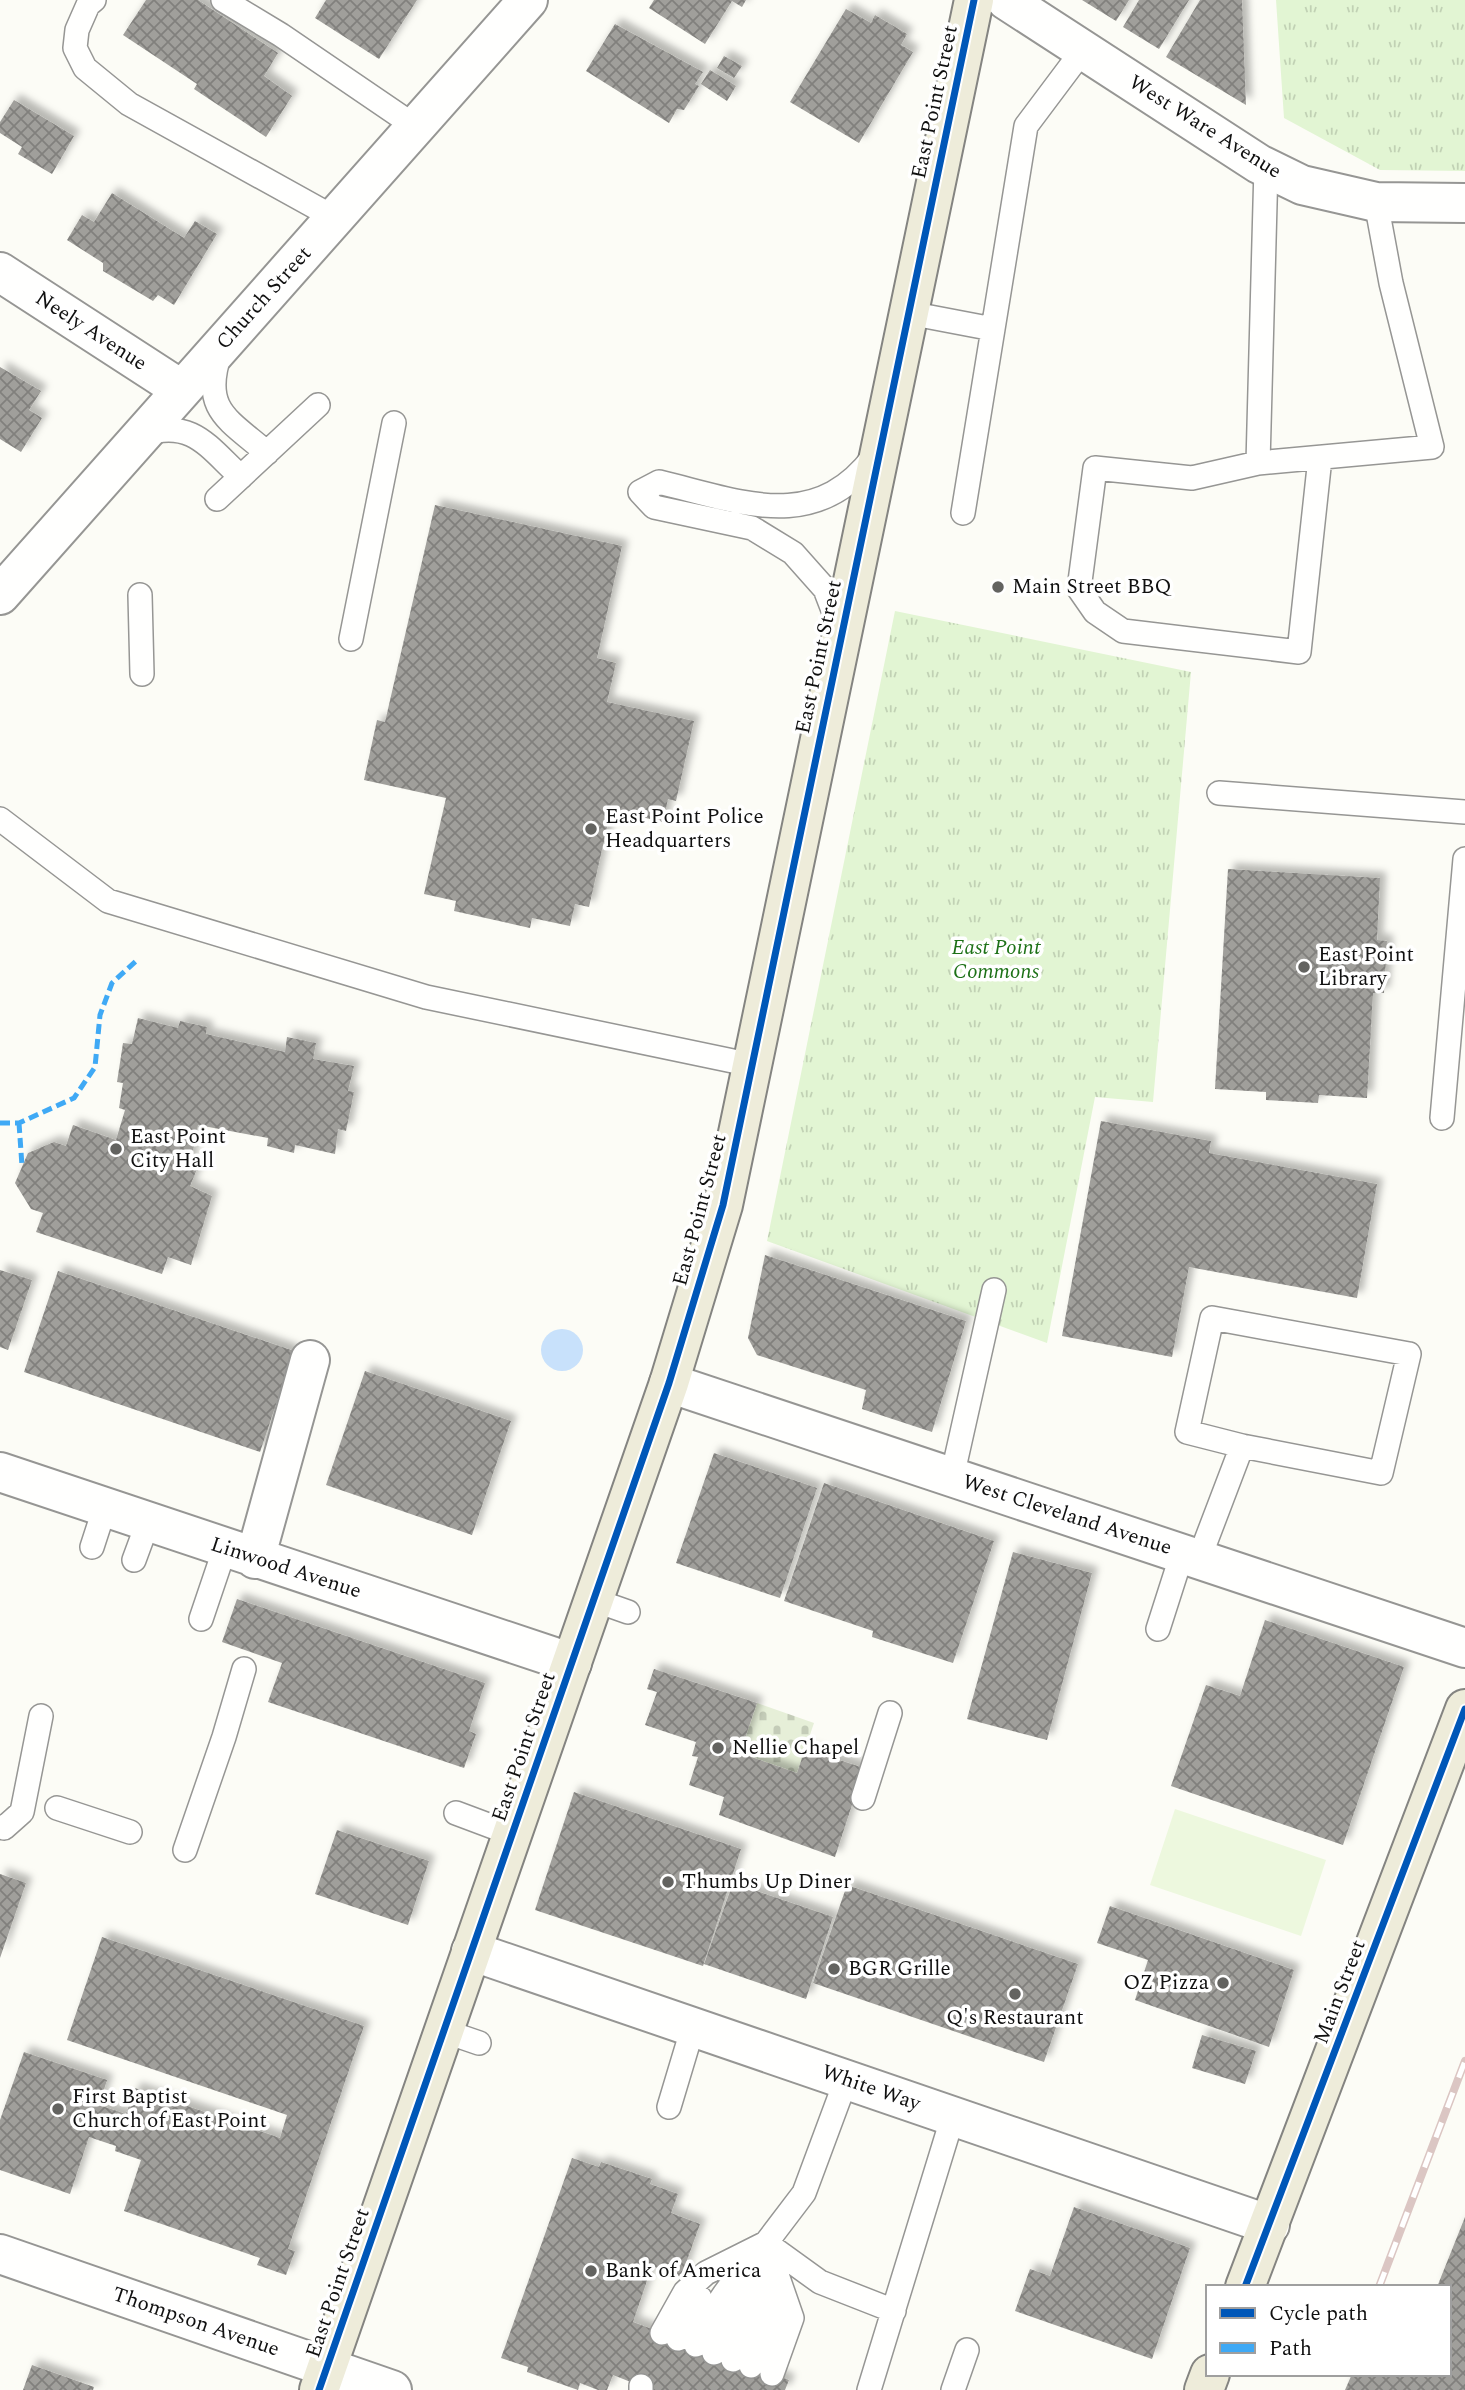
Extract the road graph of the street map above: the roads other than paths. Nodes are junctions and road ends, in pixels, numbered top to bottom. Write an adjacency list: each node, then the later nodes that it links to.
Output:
1 (94, 0): 11 (lane)
2 (223, 0): 7 (lane)
3 (528, 0): 7 (street, Church Street)
4 (974, 0): 13 (main road, East Point Street)
5 (1006, 0): 6 (street, West Ware Avenue)
6 (1083, 50): 8 (street, West Ware Avenue); 14 (lane)
7 (416, 127): 11 (street, Church Street)
8 (1266, 167): 9 (street, West Ware Avenue); 23 (lane)
9 (1376, 202): 10 (street, West Ware Avenue); 22 (lane)
10 (1465, 203)
11 (335, 218): 15 (street, Church Street)
12 (0, 272): 16 (street, Neely Avenue)
13 (909, 313): 14 (lane); 20 (main road, East Point Street)
14 (993, 329): 26 (lane)
15 (223, 344): 16 (street, Church Street); 21 (lane)
16 (182, 390): 19 (street, Church Street)
17 (318, 405): 21 (lane)
18 (394, 423): 30 (lane)
19 (144, 434): 24 (lane); 27 (street, Church Street)
20 (881, 446): 29 (main road, East Point Street); 29 (lane)
21 (267, 453): 24 (lane)
22 (1320, 458): 23 (lane); 23 (lane)
23 (1258, 463)
24 (241, 477): 25 (lane)
25 (217, 499)
26 (963, 513)
27 (0, 595)
28 (140, 595): 31 (lane)
29 (842, 634): 36 (main road, East Point Street)
30 (351, 639)
31 (142, 674)
32 (1219, 793): 33 (lane)
33 (1465, 812)
34 (0, 819): 36 (lane)
35 (1465, 859): 37 (lane)
36 (752, 1065): 40 (main road, East Point Street)
37 (1442, 1118)
38 (994, 1290): 43 (lane)
39 (310, 1360): 47 (street)
40 (669, 1383): 43 (street, West Cleveland Avenue); 53 (main road, East Point Street)
41 (1242, 1446): 41 (lane); 48 (lane)
42 (1, 1477): 44 (street, Linwood Avenue)
43 (951, 1477): 48 (street, West Cleveland Avenue)
44 (105, 1507): 45 (street, Linwood Avenue); 46 (lane)
45 (148, 1522): 47 (street, Linwood Avenue); 49 (lane)
46 (92, 1547)
47 (240, 1553): 50 (lane); 53 (street, Linwood Avenue)
48 (1191, 1557): 51 (lane); 52 (street, West Cleveland Avenue)
49 (134, 1560)
50 (201, 1619)
51 (1158, 1629)
52 (1465, 1648)
53 (572, 1663): 63 (main road, East Point Street)
54 (244, 1669): 64 (lane)
55 (1465, 1709): 70 (main road, Main Street)
56 (890, 1713): 58 (lane)
57 (41, 1716): 61 (lane)
58 (863, 1798)
59 (57, 1808): 62 (lane)
60 (456, 1814): 63 (lane)
61 (0, 1827)
62 (130, 1832)
63 (512, 1834): 65 (main road, East Point Street)
64 (185, 1850)
65 (471, 1951): 66 (street, White Way); 77 (main road, East Point Street)
66 (693, 2027): 67 (street, White Way); 68 (lane)
67 (846, 2080): 69 (street, White Way); 71 (lane)
68 (668, 2107)
69 (953, 2116): 70 (street, White Way); 74 (lane)
70 (1270, 2225): 73 (main road, Main Street)
71 (766, 2242): 74 (lane); 76 (lane); 76 (lane); 76 (lane); 76 (lane)
72 (0, 2254): 77 (street, Thompson Avenue)
73 (1246, 2285)
74 (894, 2311): 79 (lane)
75 (967, 2350): 80 (lane)
76 (715, 2353)
77 (323, 2379): 78 (street, Thompson Avenue)
78 (392, 2390)
79 (869, 2390)
80 (953, 2390)

